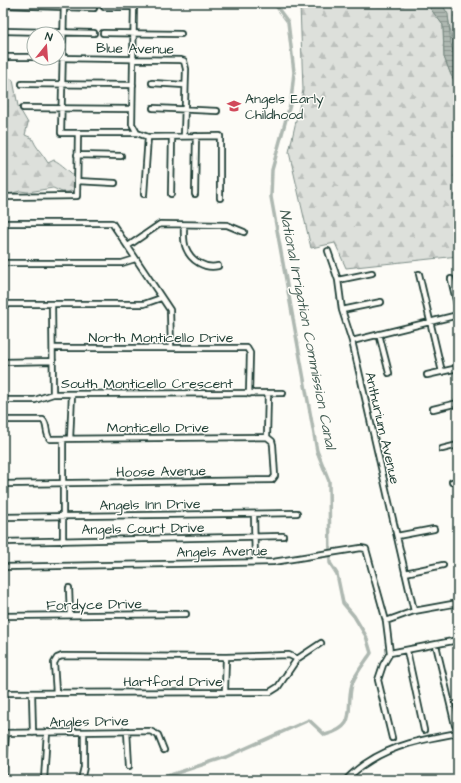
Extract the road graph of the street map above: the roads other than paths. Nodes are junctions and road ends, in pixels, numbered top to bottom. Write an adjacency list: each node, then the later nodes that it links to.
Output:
1 (3, 5): 2 (street)
2 (63, 5): 4 (street); 6 (street)
3 (134, 5): 5 (street); 12 (street)
4 (94, 8)
5 (104, 8)
6 (63, 26)
7 (3, 31): 8 (street)
8 (26, 32)
9 (66, 32): 10 (street)
10 (94, 33)
11 (103, 33): 12 (street)
12 (133, 34): 13 (street); 17 (street)
13 (181, 34)
14 (3, 57): 15 (street)
15 (26, 57)
16 (66, 58): 17 (street, Blue Avenue)
17 (133, 59): 22 (street); 23 (street, Blue Avenue)
18 (61, 66): 21 (street)
19 (152, 83): 23 (street)
20 (22, 84): 21 (street)
21 (62, 84): 22 (street); 26 (street)
22 (133, 85): 27 (street)
23 (184, 85): 28 (street, Blue Avenue)
24 (23, 108): 26 (street)
25 (153, 108): 28 (street)
26 (61, 109): 27 (street); 30 (street)
27 (132, 109): 31 (street)
28 (184, 109): 29 (street); 32 (street, Blue Avenue)
29 (217, 111)
30 (78, 133): 31 (street); 36 (street)
31 (137, 133): 34 (street)
32 (184, 136): 33 (street); 35 (street)
33 (196, 136): 42 (street); 44 (street)
34 (148, 137): 35 (street); 40 (street)
35 (172, 137): 41 (street)
36 (77, 155): 37 (street); 38 (street)
37 (121, 156)
38 (77, 182): 39 (street); 43 (street)
39 (115, 183)
40 (144, 194)
41 (171, 194)
42 (195, 194)
43 (3, 197)
44 (220, 198)
45 (3, 223): 48 (street)
46 (184, 225): 47 (street); 48 (street); 52 (street)
47 (244, 232)
48 (128, 246): 50 (street)
49 (328, 251): 55 (street, Anthurium Avenue)
50 (135, 260): 51 (street); 57 (street)
51 (3, 263)
52 (218, 266)
53 (372, 273): 55 (street)
54 (419, 274): 64 (street)
55 (338, 280): 62 (street, Anthurium Avenue)
56 (451, 280): 61 (street)
57 (161, 298): 60 (street); 67 (street)
58 (381, 302): 62 (street)
59 (3, 304): 60 (street)
60 (52, 304): 68 (street)
61 (458, 309)
62 (342, 310): 66 (street, Anthurium Avenue)
63 (458, 315): 64 (street)
64 (431, 321): 65 (street); 72 (street)
65 (379, 334): 66 (street); 73 (street)
66 (352, 341): 99 (street, Anthurium Avenue)
67 (171, 347): 68 (street, North Monticello Drive); 79 (street, North Monticello Drive)
68 (53, 348): 70 (street)
69 (3, 362): 70 (street)
70 (53, 362): 77 (street)
71 (458, 368): 72 (street)
72 (442, 372): 74 (street)
73 (389, 373)
74 (427, 375)
75 (268, 393): 76 (street, South Monticello Crescent); 79 (street, South Monticello Crescent); 84 (street)
76 (283, 393)
77 (53, 394): 78 (street, South Monticello Crescent); 80 (street, South Monticello Crescent)
78 (72, 394): 79 (street, South Monticello Crescent); 85 (street)
79 (249, 394)
80 (3, 400)
81 (458, 403): 82 (street)
82 (433, 409)
83 (3, 420): 86 (street, Monticello Drive)
84 (267, 437): 85 (street, Monticello Drive); 91 (street, Hoose Avenue)
85 (70, 438): 86 (street, Monticello Drive)
86 (63, 439): 91 (street)
87 (458, 445): 88 (street)
88 (442, 449)
89 (458, 481): 90 (street)
90 (452, 482)
91 (63, 483): 92 (street, Hoose Avenue); 95 (street)
92 (3, 484)
93 (297, 513): 94 (street, Angels Inn Drive)
94 (254, 514): 95 (street, Angels Inn Drive); 100 (street)
95 (62, 516): 96 (street, Angels Inn Drive); 101 (street)
96 (3, 517)
97 (434, 529): 99 (street)
98 (284, 536): 100 (street, Angels Court Drive)
99 (397, 536): 106 (street, Anthurium Avenue)
100 (255, 537): 101 (street, Angels Court Drive); 103 (street)
101 (62, 541): 102 (street, Angels Court Drive)
102 (3, 542)
103 (255, 561): 105 (street, Angels Avenue); 114 (street, Angels Avenue)
104 (443, 565): 106 (street)
105 (3, 567)
106 (405, 573): 110 (street, Anthurium Avenue)
107 (69, 588): 112 (street)
108 (457, 603): 109 (street); 110 (street)
109 (458, 609)
110 (414, 611): 114 (street)
111 (186, 614): 112 (street, Fordyce Drive)
112 (70, 615): 113 (street, Fordyce Drive)
113 (3, 616)
114 (386, 621): 119 (street)
115 (458, 640): 117 (street)
116 (321, 643): 121 (street, Hartford Drive)
117 (436, 645): 118 (street); 126 (street)
118 (407, 651): 119 (street); 127 (street)
119 (390, 653): 134 (street)
120 (226, 657): 121 (street); 122 (street); 124 (street)
121 (297, 659): 122 (street, Hartford Drive)
122 (225, 691): 124 (street, Hartford Drive)
123 (32, 692): 124 (street, Hartford Drive); 125 (street, Hartford Drive); 132 (street)
124 (56, 692)
125 (3, 693)
126 (455, 725)
127 (424, 730)
128 (127, 731): 130 (street, Angles Drive); 135 (street, Angles Drive); 136 (street)
129 (47, 732): 130 (street, Angles Drive); 132 (street, Angles Drive); 138 (street)
130 (84, 732): 139 (street)
131 (5, 733): 132 (street, Angles Drive); 137 (street)
132 (33, 733)
133 (458, 733): 140 (street)
134 (392, 738)
135 (164, 750)
136 (129, 766)
137 (3, 774)
138 (44, 780)
139 (81, 780)
140 (346, 780)

